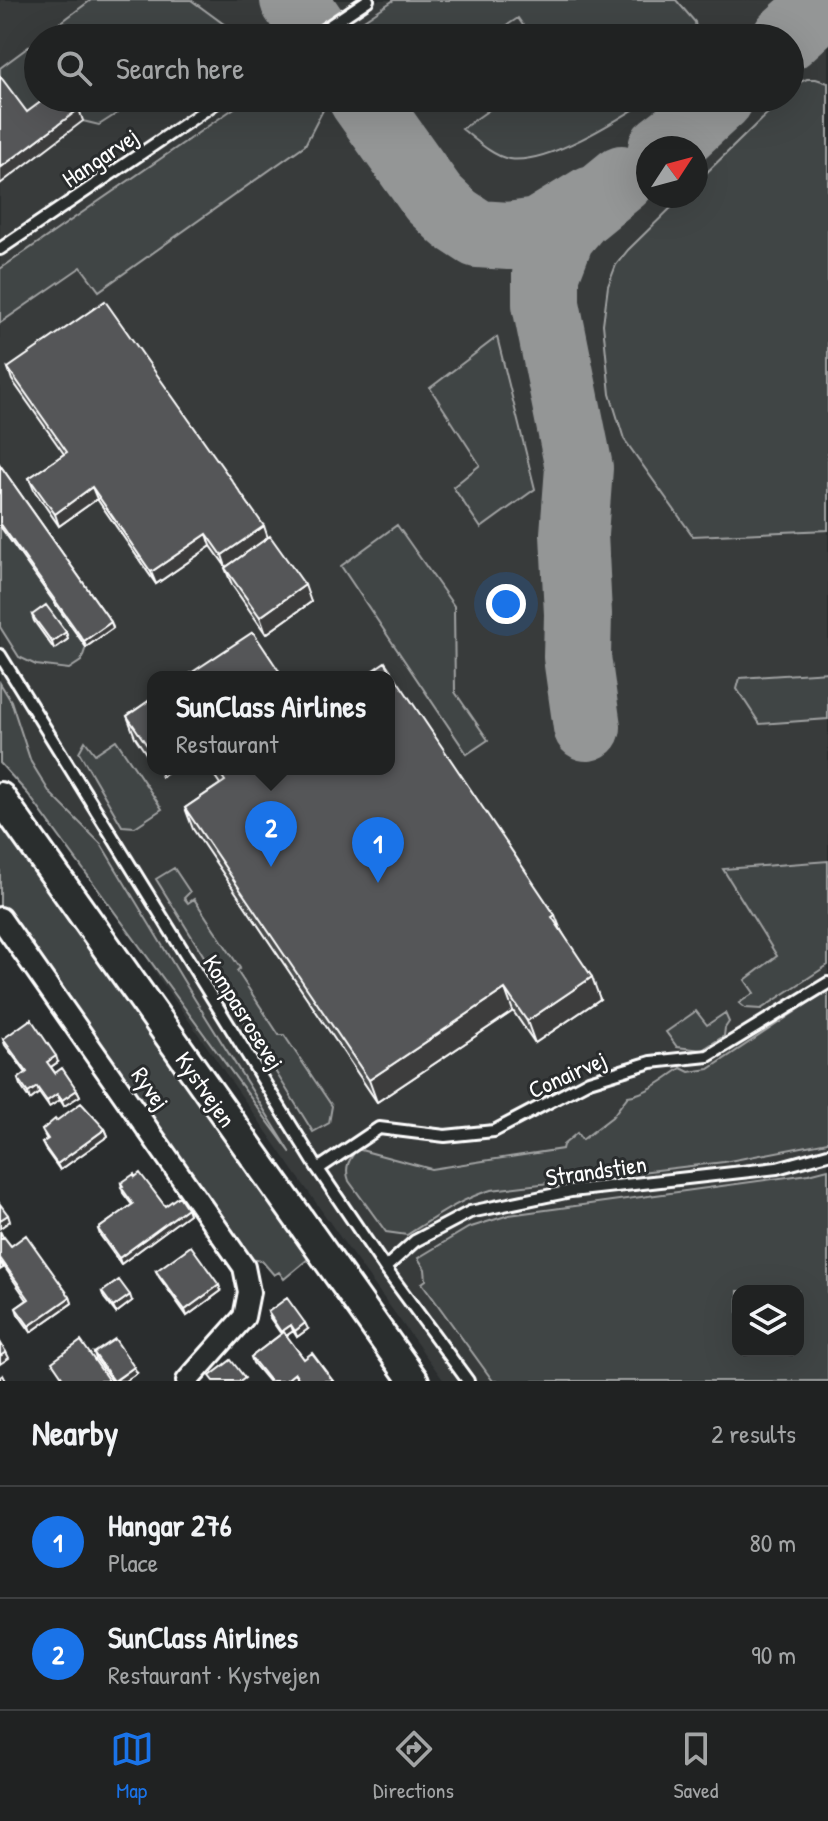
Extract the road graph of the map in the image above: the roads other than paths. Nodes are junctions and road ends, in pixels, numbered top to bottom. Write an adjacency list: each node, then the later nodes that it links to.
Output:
1 (368, 0): 2 (lane)
2 (332, 24)
3 (202, 112): 4 (lane, Hangarvej)
4 (0, 249)
5 (0, 655): 10 (lane, Kompasrosevej)
6 (0, 797): 13 (street, Kystvejen)
7 (0, 918): 12 (street, Ryvej)
8 (828, 983): 10 (lane, Conairvej)
9 (828, 1154): 11 (lane, Strandstien)
10 (318, 1169): 11 (lane, Kompasrosevej)
11 (385, 1268): 14 (lane, Kompasrosevej)
12 (187, 1381)
13 (414, 1381)
14 (468, 1381)

